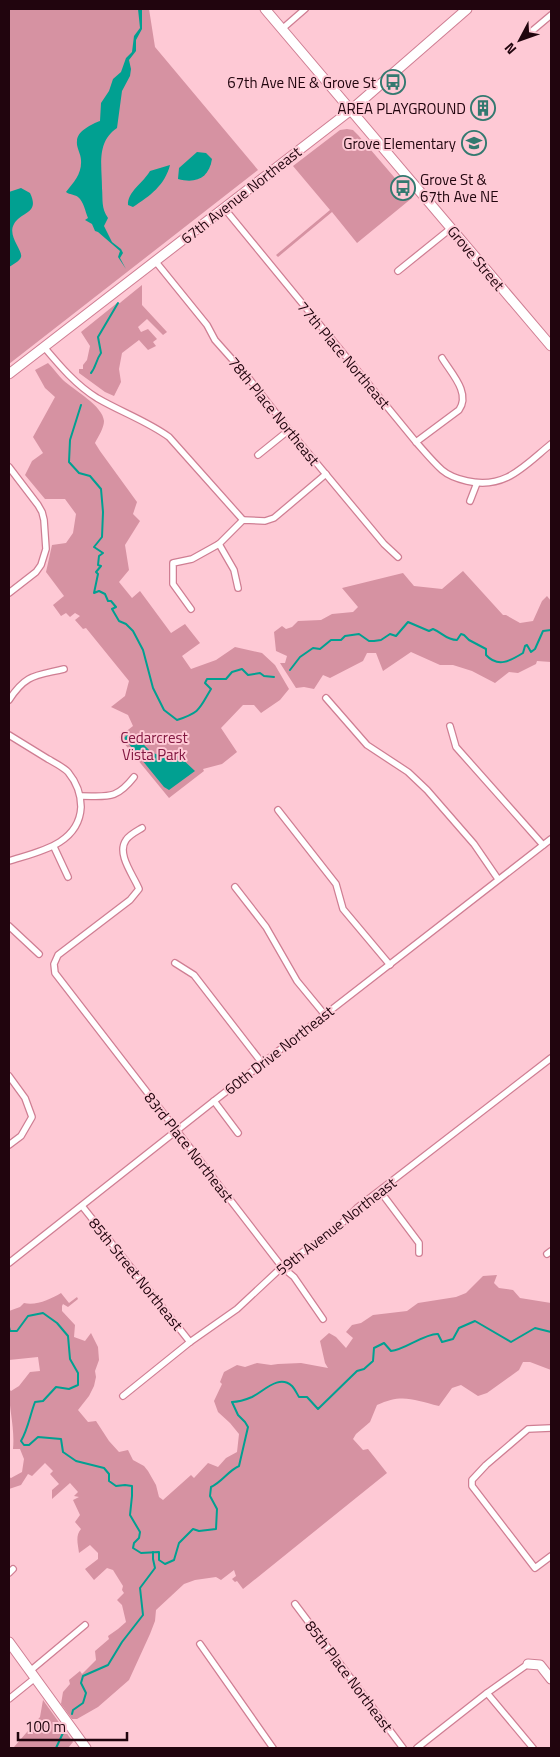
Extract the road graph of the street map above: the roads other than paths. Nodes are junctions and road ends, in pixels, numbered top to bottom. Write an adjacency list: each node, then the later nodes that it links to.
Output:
1 (265, 9): 5 (main road, Grove Street)
2 (305, 9): 5 (street)
3 (467, 9): 7 (main road, 67th Avenue Northeast)
4 (551, 15): 6 (street)
5 (282, 28): 7 (main road, Grove Street)
6 (532, 32)
7 (351, 110): 8 (main road, 67th Avenue Northeast); 9 (main road, Grove Street)
8 (224, 208): 10 (main road, 67th Avenue Northeast); 17 (street, 77th Place Northeast)
9 (450, 229): 11 (street); 12 (main road, Grove Street)
10 (156, 262): 13 (main road, 67th Avenue Northeast); 16 (street, 78th Place Northeast)
11 (398, 272)
12 (551, 346)
13 (44, 347): 15 (main road, 67th Avenue Northeast); 24 (street)
14 (442, 358): 17 (street)
15 (9, 374)
16 (289, 430): 19 (street); 21 (street, 78th Place Northeast)
17 (416, 442): 22 (street, 77th Place Northeast)
18 (551, 444): 22 (street)
19 (258, 455)
20 (9, 467): 28 (street)
21 (326, 474): 24 (street); 26 (street, 78th Place Northeast)
22 (477, 483): 23 (street)
23 (470, 501)
24 (242, 520): 25 (street)
25 (220, 544): 27 (street); 29 (street)
26 (398, 557)
27 (238, 588)
28 (9, 593)
29 (191, 608)
30 (64, 669): 32 (street)
31 (326, 698): 44 (street)
32 (9, 700)
33 (450, 726): 40 (street)
34 (9, 735): 36 (street)
35 (134, 777): 36 (street)
36 (81, 796): 41 (street)
37 (278, 810): 49 (street)
38 (142, 828): 55 (street, 83rd Place Northeast)
39 (551, 838): 40 (street, 60th Drive Northeast)
40 (543, 845): 44 (street, 60th Drive Northeast)
41 (54, 846): 42 (street); 43 (street)
42 (9, 861)
43 (68, 877)
44 (498, 879): 49 (street, 60th Drive Northeast)
45 (235, 887): 50 (street)
46 (9, 926): 47 (street)
47 (40, 954)
48 (175, 963): 52 (street)
49 (390, 965): 50 (street, 60th Drive Northeast)
50 (325, 1015): 52 (street, 60th Drive Northeast)
51 (551, 1058): 58 (street, 59th Avenue Northeast)
52 (262, 1063): 54 (street, 60th Drive Northeast)
53 (9, 1076): 57 (street)
54 (214, 1101): 55 (street, 60th Drive Northeast); 56 (street)
55 (176, 1130): 59 (street, 60th Drive Northeast); 62 (street, 83rd Place Northeast)
56 (238, 1133)
57 (9, 1144)
58 (380, 1191): 60 (street); 62 (street, 59th Avenue Northeast)
59 (82, 1206): 61 (street, 60th Drive Northeast); 64 (street, 85th Street Northeast)
60 (419, 1253)
61 (9, 1263)
62 (282, 1267): 63 (street, 83rd Place Northeast); 64 (street, 59th Avenue Northeast)
63 (323, 1319)
64 (190, 1342): 65 (street, 59th Avenue Northeast)
65 (123, 1396)
66 (551, 1428): 67 (street)
67 (551, 1556)
68 (295, 1604): 79 (street, 85th Place Northeast)
69 (85, 1625): 73 (street)
70 (9, 1642): 73 (main road)
71 (200, 1644): 78 (street)
72 (528, 1664): 74 (main road); 75 (street)
73 (33, 1674): 76 (street); 77 (main road)
74 (551, 1679)
75 (487, 1693): 80 (street); 81 (street)
76 (9, 1699)
77 (86, 1748)
78 (273, 1748)
79 (403, 1748)
80 (417, 1748)
81 (533, 1748)

